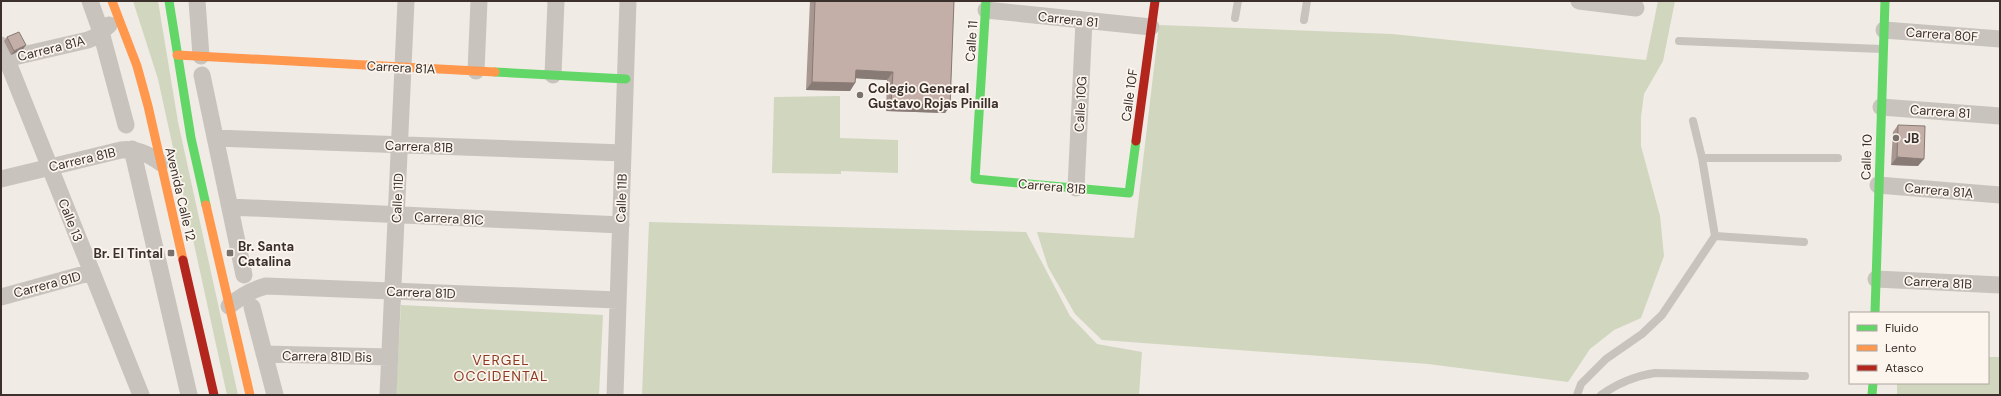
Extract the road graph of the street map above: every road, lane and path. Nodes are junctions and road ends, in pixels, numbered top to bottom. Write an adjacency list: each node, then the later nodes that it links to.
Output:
1 (90, 1): 21 (street)
2 (169, 1): 25 (street, Avenida Calle 12)
3 (197, 1): 27 (street)
4 (406, 1): 28 (street, Calle 11D)
5 (479, 1): 29 (street)
6 (556, 1): 31 (street)
7 (628, 1): 32 (street, Calle 11B)
8 (1155, 1): 19 (street, Calle 10F)
9 (1238, 1): 16 (lane)
10 (1306, 1): 18 (lane)
11 (1579, 1): 14 (street)
12 (1885, 1): 20 (street, Calle 10)
13 (986, 6): 17 (street, Carrera 81); 46 (street, Calle 11)
14 (1636, 8)
15 (115, 9): 21 (street, Carrera 81A); 43 (street, Avenida Calle 12)
16 (1235, 18)
17 (1084, 20): 19 (street, Carrera 81); 48 (street, Calle 10G)
18 (1304, 20)
19 (1151, 28): 49 (street, Calle 10F)
20 (1884, 30): 22 (street, Carrera 80F); 24 (street, Calle 10)
21 (101, 32): 26 (street, Carrera 81A); 36 (street)
22 (2000, 39)
23 (1679, 41): 24 (lane)
24 (1883, 49): 33 (street, Calle 10)
25 (177, 54): 27 (street, Carrera 81A); 63 (street, Avenida Calle 12)
26 (3, 55): 44 (street, Calle 13)
27 (201, 56): 28 (street, Carrera 81A)
28 (403, 67): 29 (street, Carrera 81A); 38 (street, Calle 11D)
29 (476, 71): 31 (street, Carrera 81A)
30 (202, 75): 37 (street)
31 (554, 75): 32 (street, Carrera 81A)
32 (626, 79): 40 (street, Calle 11B)
33 (1881, 107): 34 (street, Carrera 81); 47 (street, Calle 10)
34 (2000, 116)
35 (1693, 121): 41 (lane)
36 (126, 124)
37 (215, 138): 38 (street, Carrera 81B); 51 (street)
38 (399, 145): 40 (street, Carrera 81B); 52 (street, Calle 11D)
39 (132, 149): 43 (street, Carrera 81B); 44 (street, Carrera 81B); 71 (street)
40 (623, 153): 53 (street, Calle 11B)
41 (1702, 158): 42 (lane); 54 (lane)
42 (1838, 158)
43 (161, 163): 72 (street, Avenida Calle 12)
44 (50, 166): 45 (street, Carrera 81B); 56 (street, Calle 13)
45 (1, 178)
46 (975, 179): 48 (street, Carrera 81B)
47 (1878, 185): 50 (street, Carrera 81A); 58 (street, Calle 10)
48 (1076, 188): 49 (street, Carrera 81B)
49 (1129, 193)
50 (2000, 195)
51 (230, 207): 52 (street, Carrera 81C); 57 (street)
52 (396, 215): 53 (street, Carrera 81C); 60 (street, Calle 11D)
53 (620, 225): 62 (street, Calle 11B)
54 (1715, 236): 55 (lane); 77 (lane)
55 (1804, 242)
56 (92, 272): 61 (street, Carrera 81D); 70 (street, Calle 13)
57 (244, 275)
58 (1876, 279): 59 (street, Carrera 81B); 65 (street, Calle 10)
59 (2000, 285)
60 (393, 291): 62 (street, Carrera 81D); 63 (street, Carrera 81D); 67 (street, Calle 11D)
61 (1, 296)
62 (618, 300): 76 (street, Calle 11B)
63 (229, 306): 73 (street, Avenida Calle 12)
64 (252, 307): 66 (street)
65 (1875, 312)
66 (264, 354): 67 (street, Carrera 81D Bis); 74 (street)
67 (390, 357): 75 (street, Calle 11D)
68 (1805, 376): 78 (lane)
69 (1873, 384): 79 (street)
70 (141, 395)
71 (189, 395)
72 (214, 395)
73 (250, 395)
74 (276, 395)
75 (388, 395)
76 (614, 395)
77 (1577, 395)
78 (1601, 395)
79 (1872, 395)

